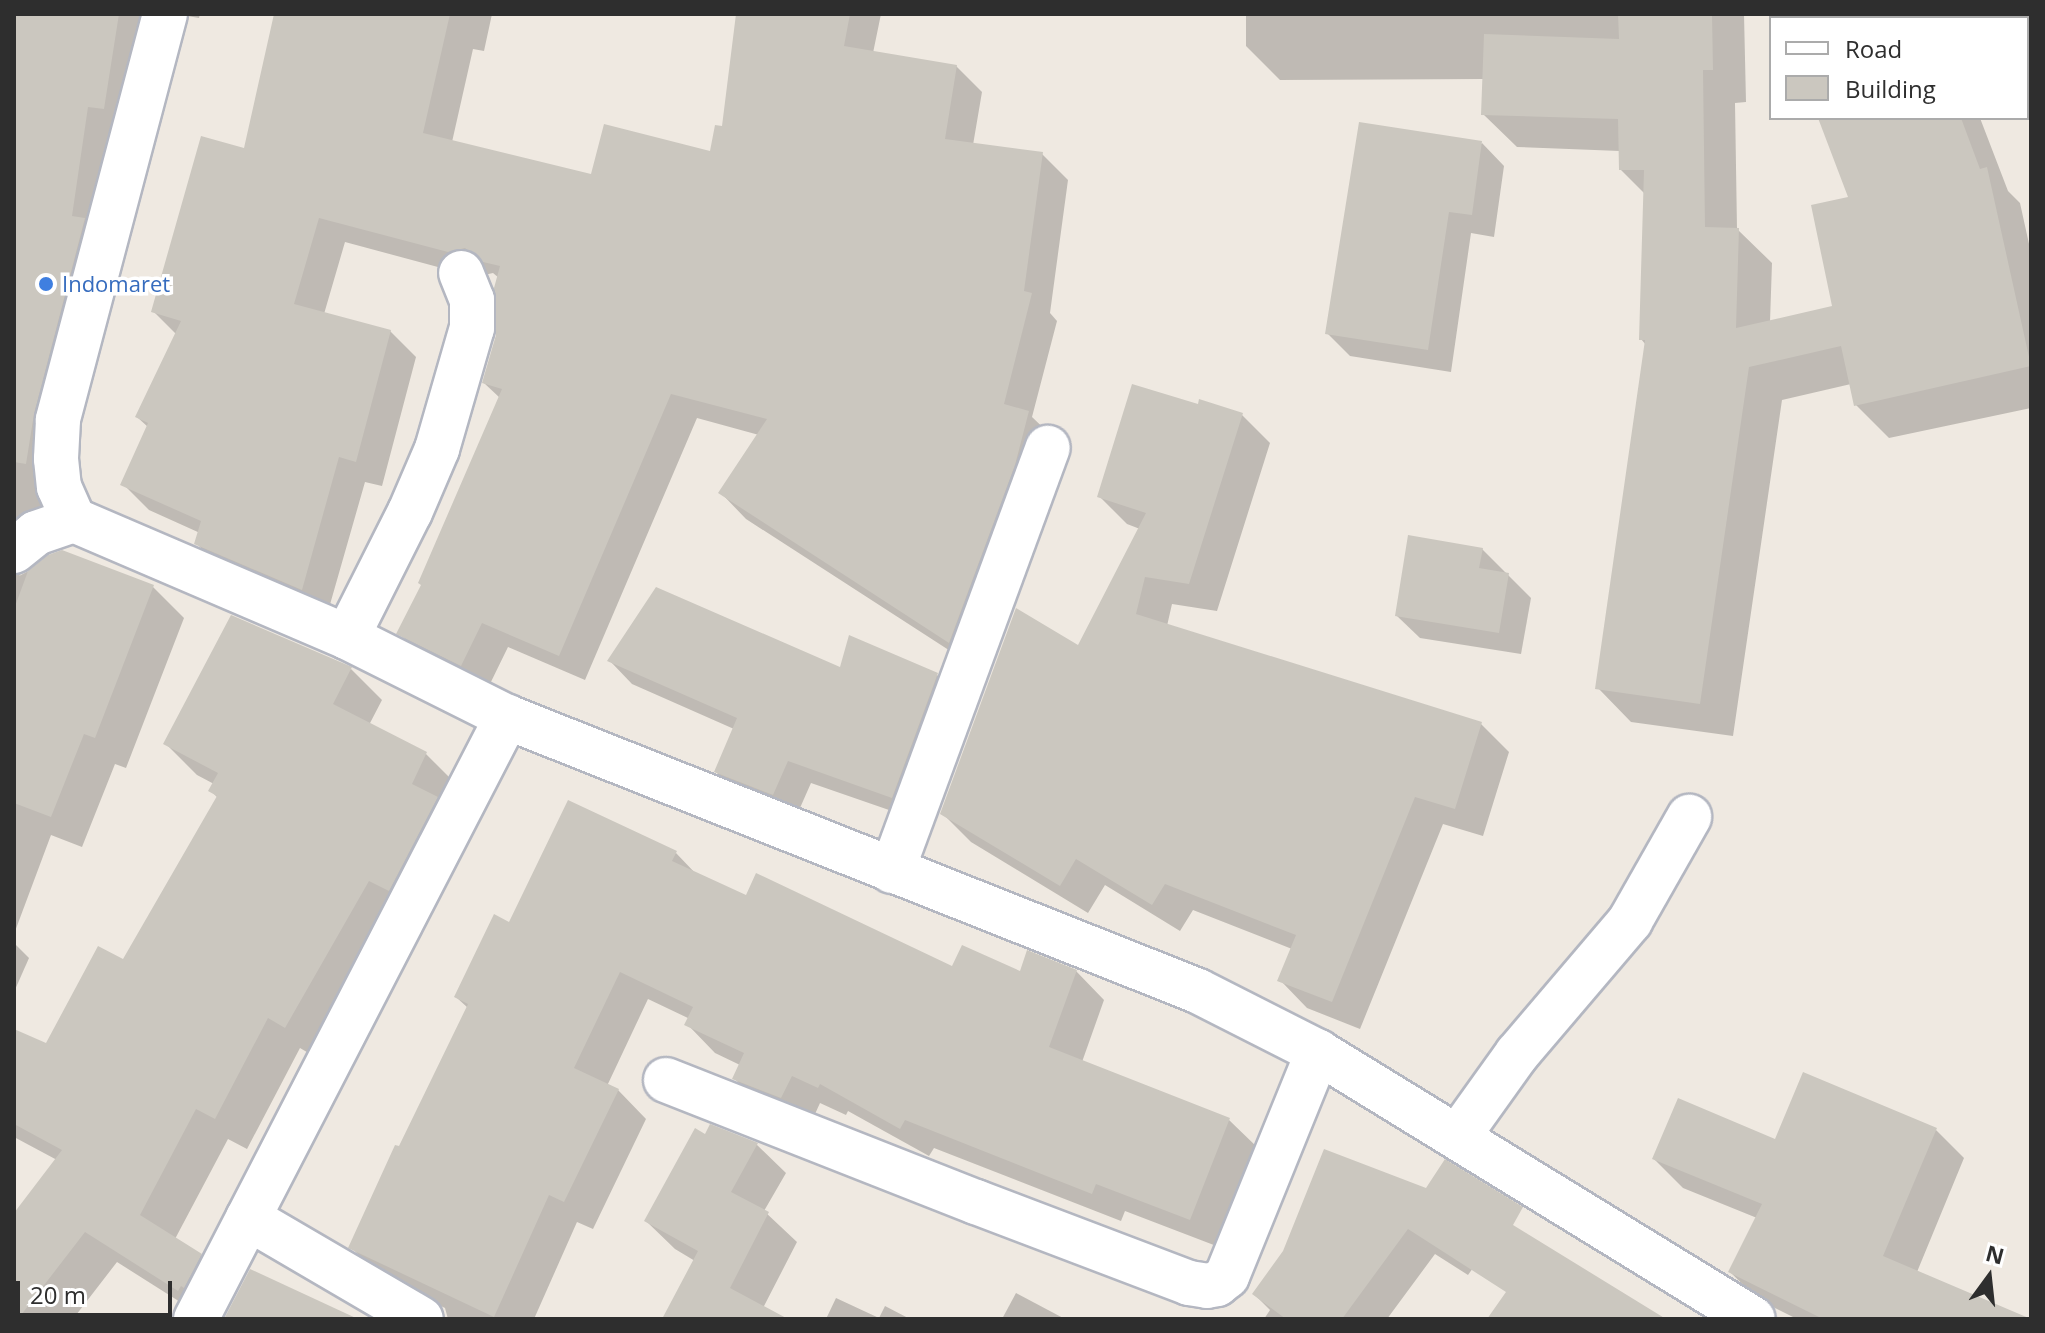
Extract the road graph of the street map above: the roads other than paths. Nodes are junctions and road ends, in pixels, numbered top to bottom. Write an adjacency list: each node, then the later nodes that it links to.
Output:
1 (165, 14): 4 (street)
2 (461, 273): 6 (street)
3 (1048, 448): 9 (street)
4 (74, 520): 5 (street); 6 (street)
5 (14, 551)
6 (347, 637): 7 (street)
7 (507, 717): 9 (street); 13 (street)
8 (1689, 817): 12 (street)
9 (892, 871): 10 (street)
10 (1318, 1052): 11 (street); 12 (street)
11 (666, 1080)
12 (1459, 1135): 16 (street)
13 (248, 1218): 14 (street); 15 (street)
14 (196, 1319)
15 (421, 1319)
16 (1753, 1319)

